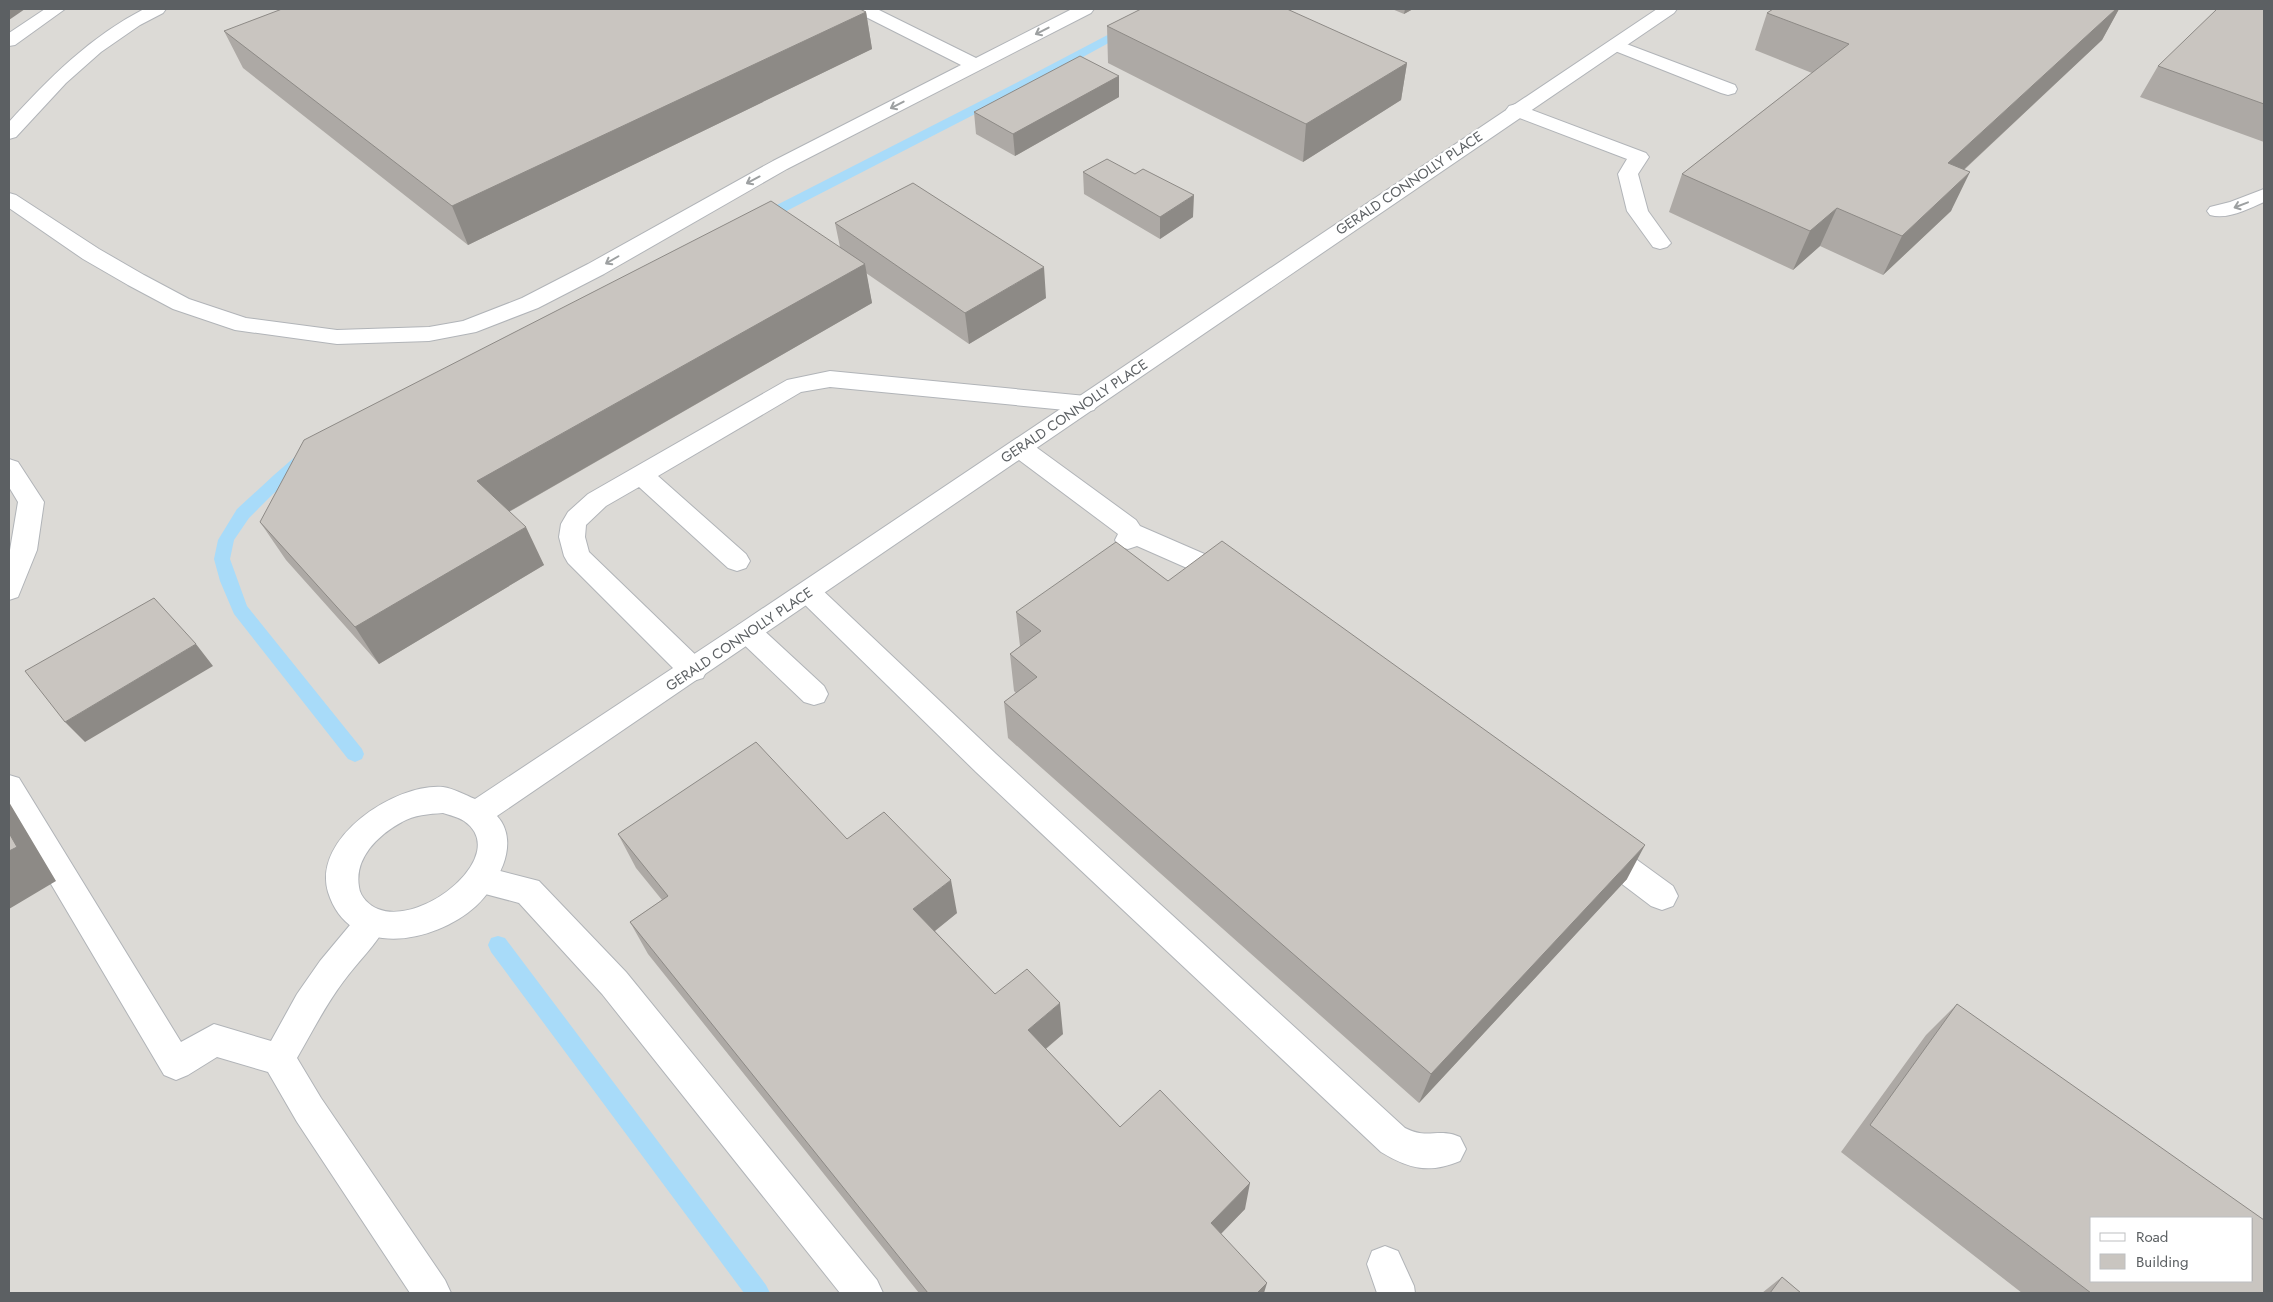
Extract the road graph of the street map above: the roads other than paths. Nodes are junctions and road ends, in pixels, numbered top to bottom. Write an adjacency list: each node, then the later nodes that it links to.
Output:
1 (56, 9): 6 (street)
2 (157, 9): 11 (street)
3 (864, 9): 8 (street)
4 (1085, 9): 8 (street, one-way to 8)
5 (1668, 9): 7 (street, GERALD CONNOLLY PLACE)
6 (9, 41)
7 (1616, 45): 9 (street); 10 (street, GERALD CONNOLLY PLACE)
8 (976, 65): 13 (street, one-way to 13)
9 (1728, 89)
10 (1516, 110): 15 (street); 16 (street, GERALD CONNOLLY PLACE)
11 (9, 133)
12 (2264, 195): 14 (street, one-way to 14)
13 (9, 199)
14 (2217, 211)
15 (1660, 242)
16 (1086, 404): 17 (street, GERALD CONNOLLY PLACE); 19 (street)
17 (1020, 448): 22 (street, GERALD CONNOLLY PLACE); 23 (street)
18 (9, 468): 21 (street)
19 (640, 474): 20 (street); 25 (street)
20 (737, 560)
21 (9, 590)
22 (808, 592): 24 (street, GERALD CONNOLLY PLACE); 34 (street)
23 (1254, 594)
24 (748, 632): 25 (street, GERALD CONNOLLY PLACE); 26 (street)
25 (693, 670): 28 (street, GERALD CONNOLLY PLACE)
26 (814, 694)
27 (9, 787): 33 (street)
28 (479, 812): 30 (street); 32 (street)
29 (1582, 837): 31 (street)
30 (481, 880): 32 (street); 36 (street)
31 (1662, 896)
32 (371, 923): 33 (street)
33 (279, 1059): 35 (street)
34 (1448, 1148)
35 (432, 1293)
36 (864, 1293)

